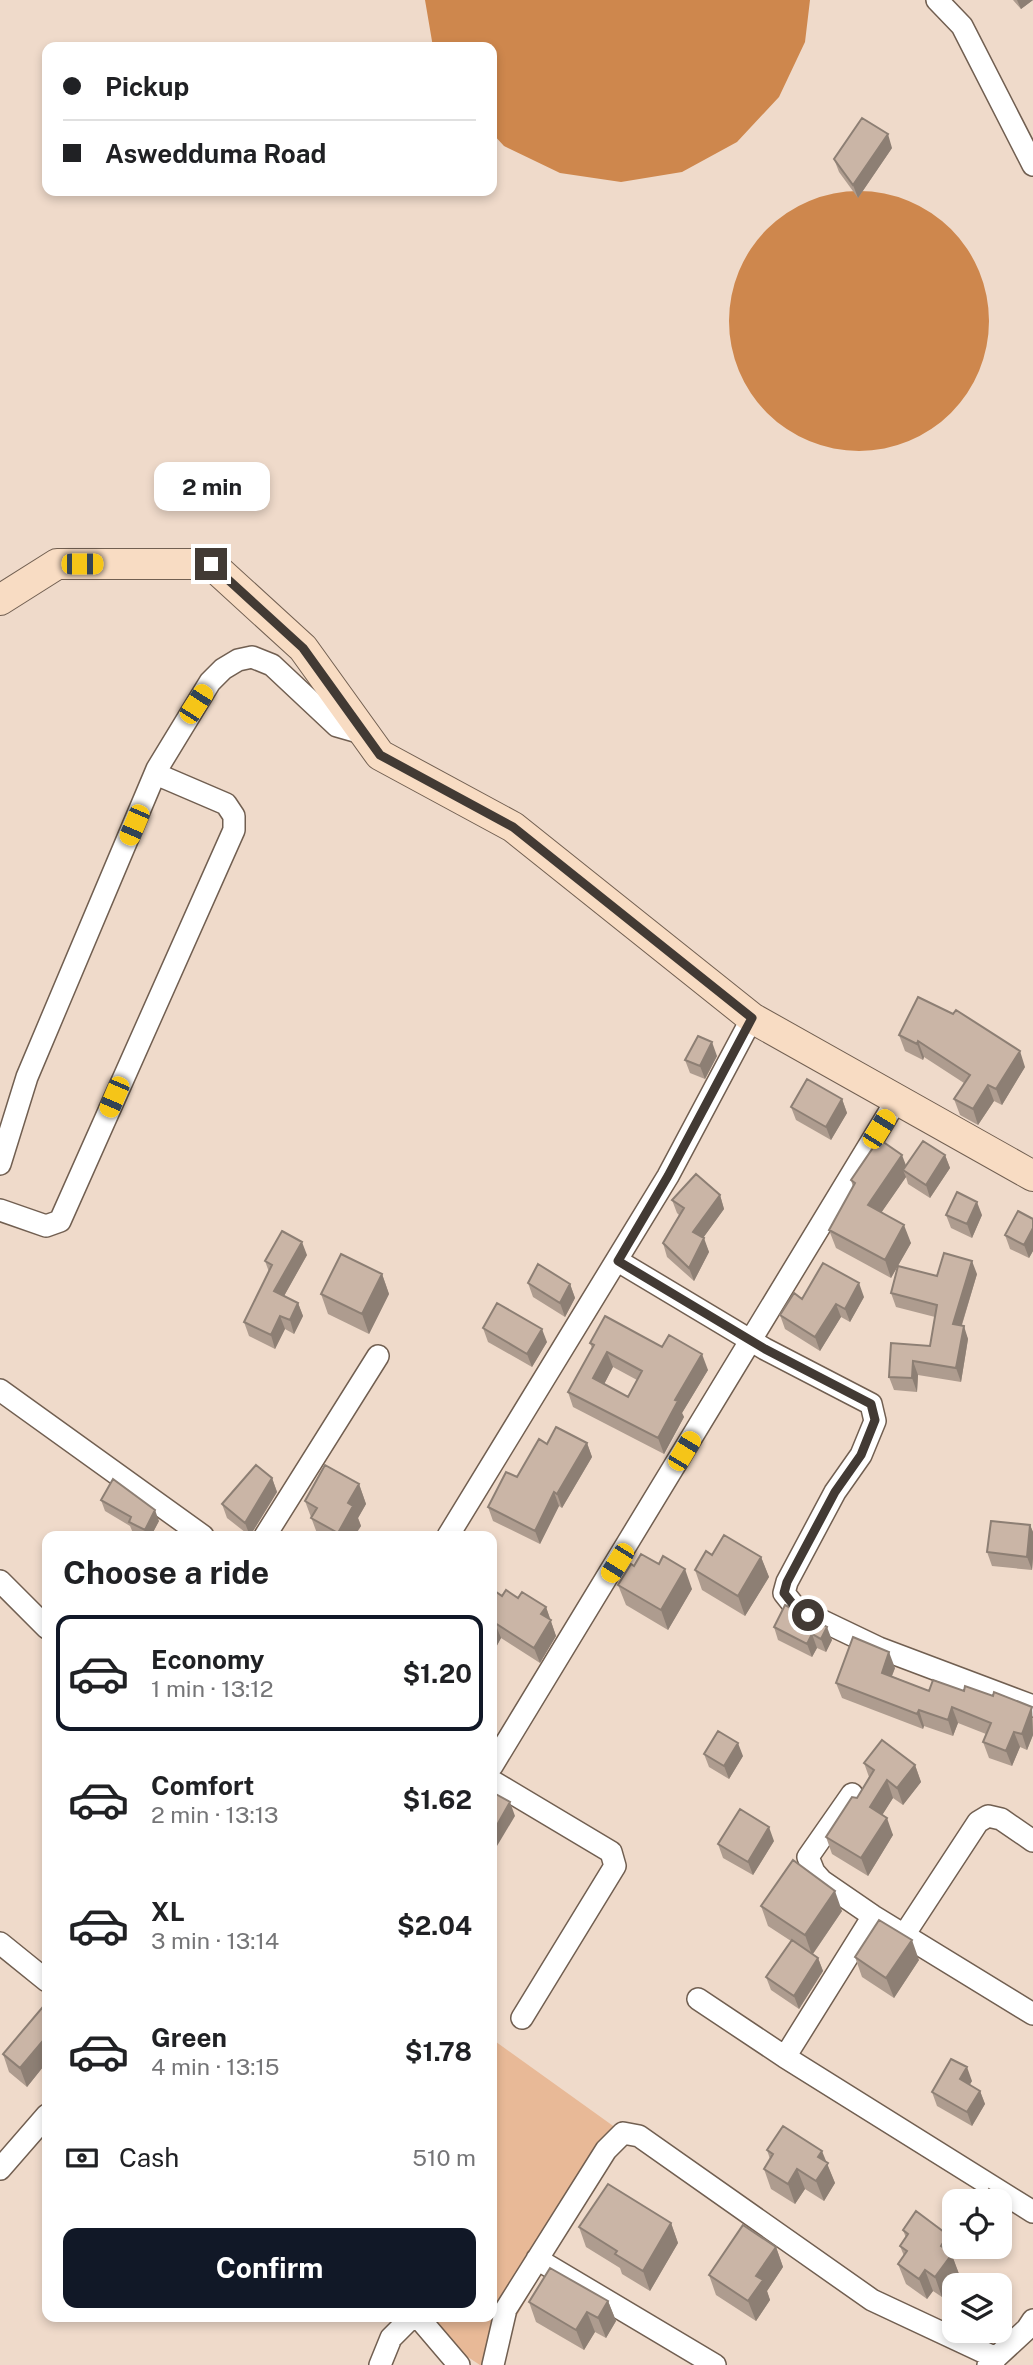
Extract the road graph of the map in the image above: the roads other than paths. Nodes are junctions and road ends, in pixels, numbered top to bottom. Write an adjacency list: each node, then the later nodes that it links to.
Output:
1 (937, 0): 2 (street)
2 (1033, 164)
3 (0, 600): 4 (street)
4 (365, 734): 5 (street); 6 (street)
5 (156, 774): 8 (street); 10 (street)
6 (752, 1018): 9 (street); 11 (street)
7 (893, 1106): 12 (street)
8 (0, 1164)
9 (1033, 1175)
10 (0, 1210)
11 (618, 1261): 12 (street); 17 (street)
12 (750, 1339): 20 (street); 21 (street)
13 (378, 1356): 16 (street)
14 (0, 1390): 15 (street)
15 (196, 1531)
16 (268, 1531)
17 (451, 1531)
18 (0, 1581): 19 (street)
19 (42, 1623)
20 (1033, 1706)
21 (497, 1758)
22 (497, 1784): 31 (street)
23 (852, 1794): 25 (street)
24 (1033, 1841): 26 (street)
25 (873, 1916): 26 (street); 32 (street)
26 (904, 1935): 30 (street)
27 (0, 1942): 28 (street)
28 (42, 1977)
29 (698, 1999): 32 (street)
30 (1033, 2014)
31 (522, 2018)
32 (785, 2057): 35 (street)
33 (42, 2121): 34 (street)
34 (0, 2169)
35 (1033, 2212)
36 (537, 2259): 40 (street); 43 (street); 44 (street)
37 (1033, 2320): 40 (street)
38 (407, 2322): 41 (street)
39 (422, 2322): 42 (street)
40 (992, 2362)
41 (380, 2365)
42 (459, 2365)
43 (493, 2365)
44 (715, 2365)

